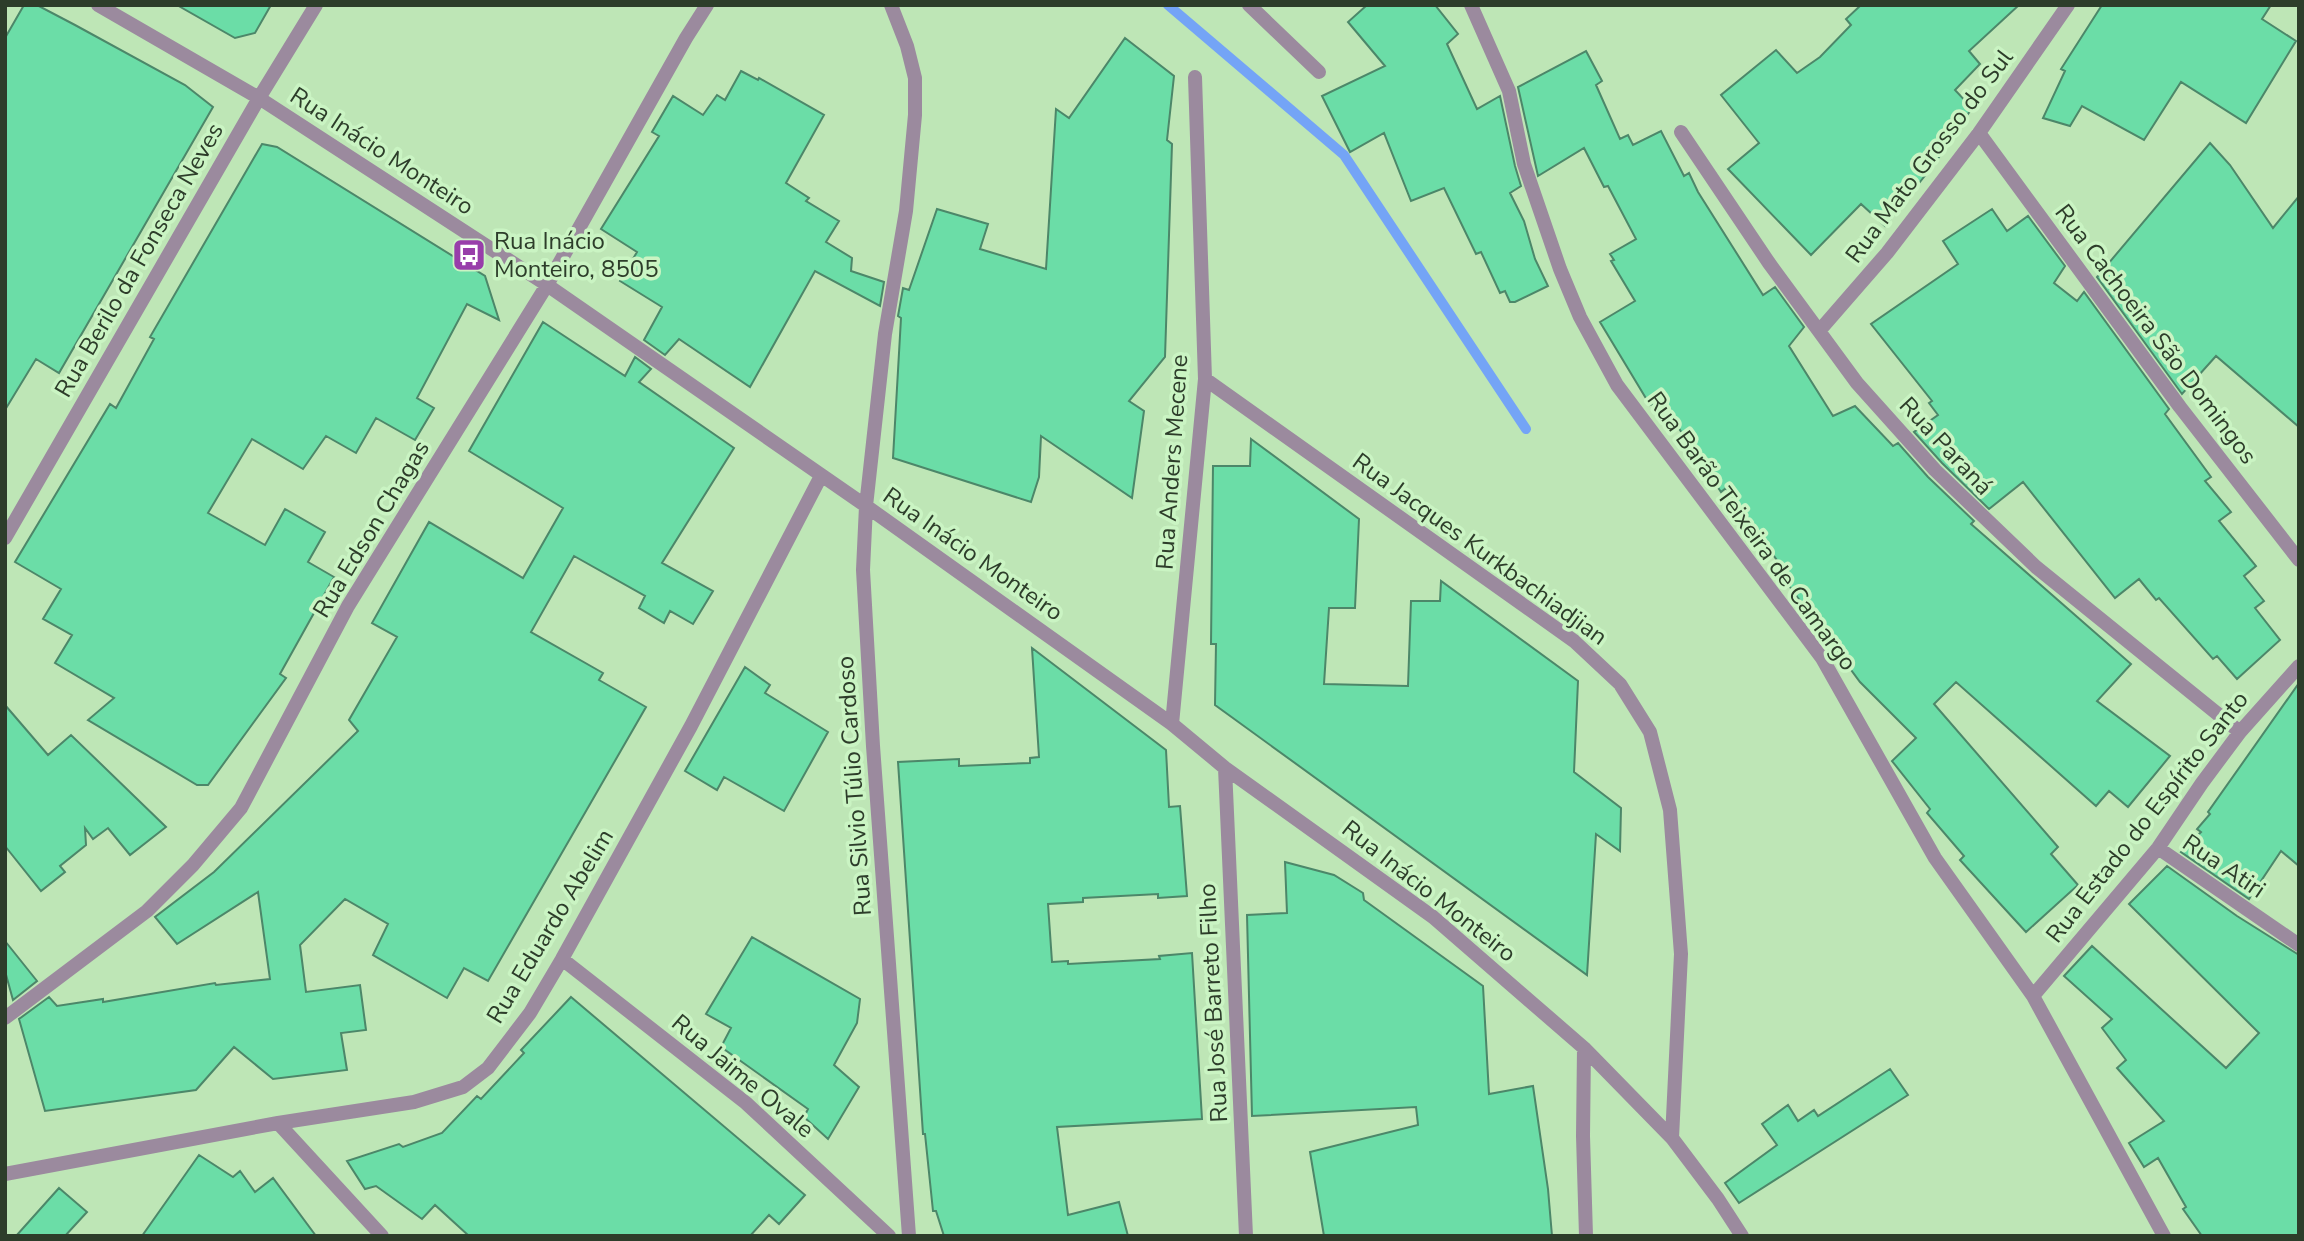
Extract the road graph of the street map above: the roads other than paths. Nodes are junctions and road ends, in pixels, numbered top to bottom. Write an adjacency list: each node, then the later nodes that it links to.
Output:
1 (98, 5): 10 (street, Rua Inácio Monteiro)
2 (316, 5): 10 (street, Rua Berilo da Fonseca Neves)
3 (708, 5): 13 (street, Rua Edson Chagas)
4 (891, 5): 17 (street, Rua Silvio Túlio Cardoso)
5 (1250, 5): 8 (street)
6 (1471, 5): 27 (street, Rua Barão Teixeira de Camargo)
7 (2068, 5): 12 (street, Rua Mato Grosso do Sul)
8 (1319, 72)
9 (1195, 77): 15 (street, Rua Anders Mecene)
10 (259, 98): 13 (street, Rua Inácio Monteiro); 18 (street, Rua Berilo da Fonseca Neves)
11 (1681, 132): 14 (street, Rua Paraná)
12 (1979, 134): 14 (street, Rua Mato Grosso do Sul); 19 (street, Rua Cachoeira São Domingos)
13 (547, 285): 16 (street, Rua Inácio Monteiro); 28 (street, Rua Edson Chagas)
14 (1820, 330): 22 (street, Rua Paraná)
15 (1205, 379): 21 (street, Rua Anders Mecene); 31 (street, Rua Jacques Kurkbachiadjian)
16 (821, 476): 17 (street, Rua Inácio Monteiro); 26 (street, Rua Eduardo Abelim)
17 (866, 506): 21 (street, Rua Inácio Monteiro); 35 (street, Rua Silvio Túlio Cardoso)
18 (5, 538)
19 (2299, 560)
20 (2299, 666): 22 (street, Rua Estado do Espírito Santo)
21 (1172, 724): 23 (street, Rua Inácio Monteiro)
22 (2240, 732): 24 (street, Rua Estado do Espírito Santo)
23 (1225, 768): 29 (street, Rua Inácio Monteiro); 36 (street, Rua José Barreto Filho)
24 (2158, 848): 25 (street, Rua Atiri); 27 (street, Rua Estado do Espírito Santo)
25 (2299, 946)
26 (562, 959): 30 (street, Rua Eduardo Abelim); 34 (street, Rua Jaime Ovale)
27 (2033, 996): 39 (street, Rua Barão Teixeira de Camargo)
28 (5, 1018)
29 (1584, 1048): 31 (street, Rua Inácio Monteiro); 37 (street)
30 (278, 1123): 32 (street, Rua Eduardo Abelim); 33 (street)
31 (1672, 1138): 38 (street, Rua Inácio Monteiro)
32 (5, 1174)
33 (382, 1236)
34 (890, 1236)
35 (909, 1236)
36 (1246, 1236)
37 (1586, 1236)
38 (1742, 1236)
39 (2164, 1236)

